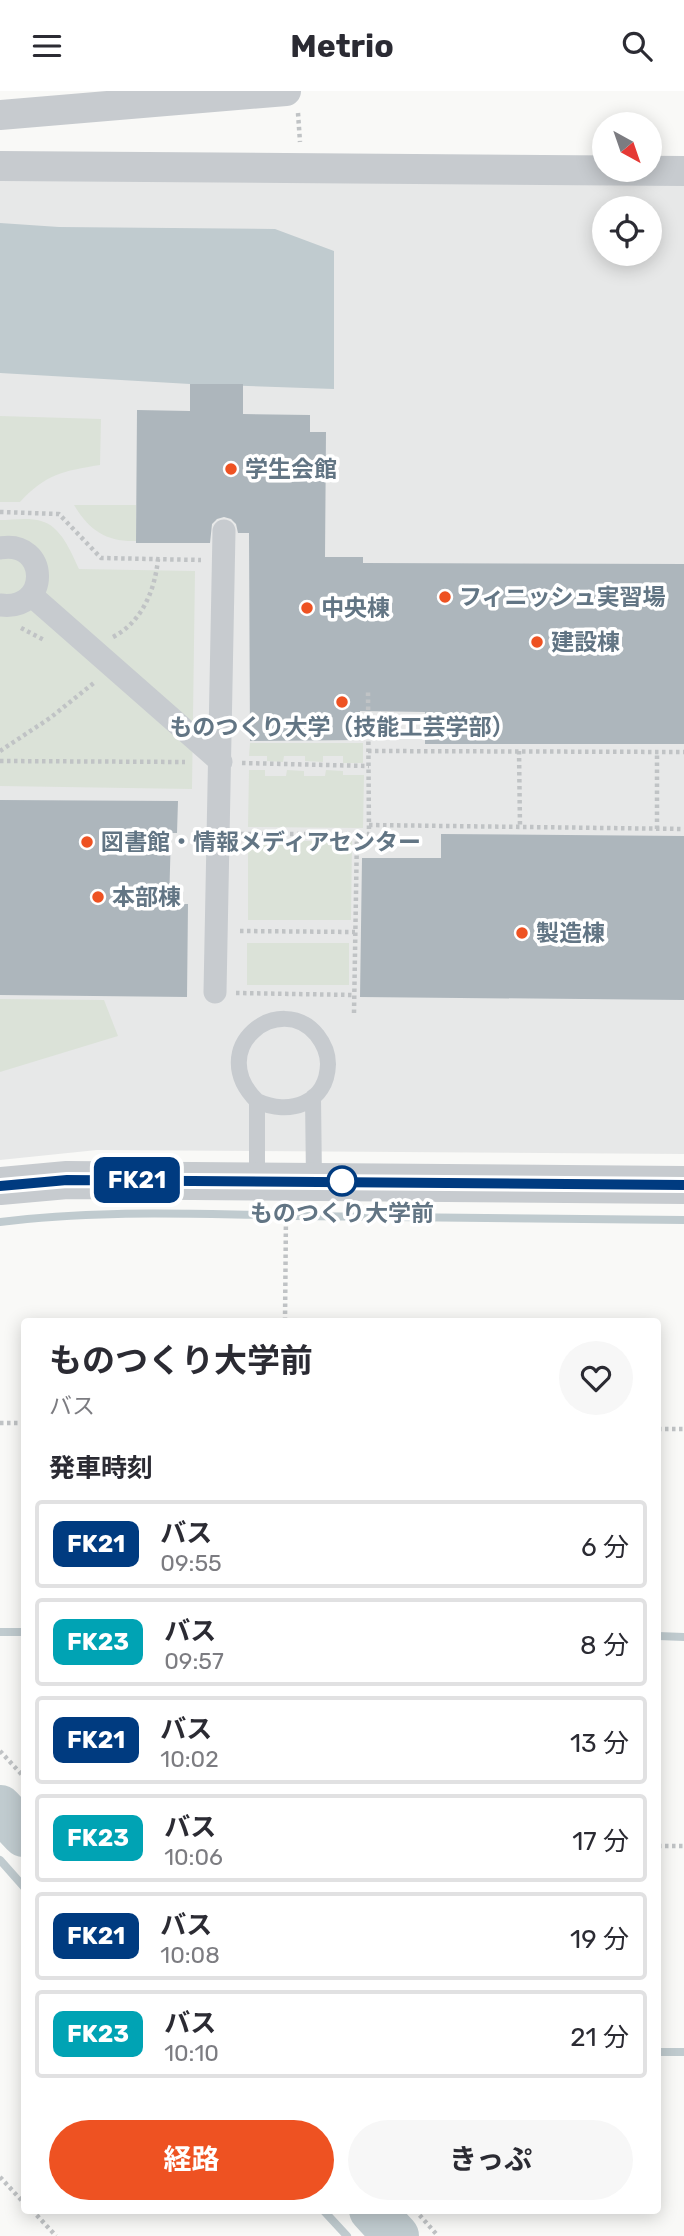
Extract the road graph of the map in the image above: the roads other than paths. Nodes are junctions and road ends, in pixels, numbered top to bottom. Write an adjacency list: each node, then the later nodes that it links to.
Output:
1 (292, 97): 2 (street)
2 (0, 115)
3 (0, 166): 4 (street)
4 (684, 170)
5 (224, 531): 9 (street)
6 (0, 548): 7 (street)
7 (31, 595): 8 (street); 9 (street)
8 (0, 605)
9 (221, 762): 10 (street)
10 (215, 992)
11 (313, 1097): 12 (lane); 12 (lane); 13 (lane)
12 (257, 1101): 13 (lane)
13 (286, 1180): 14 (street); 15 (street)
14 (684, 1185)
15 (0, 1186)

